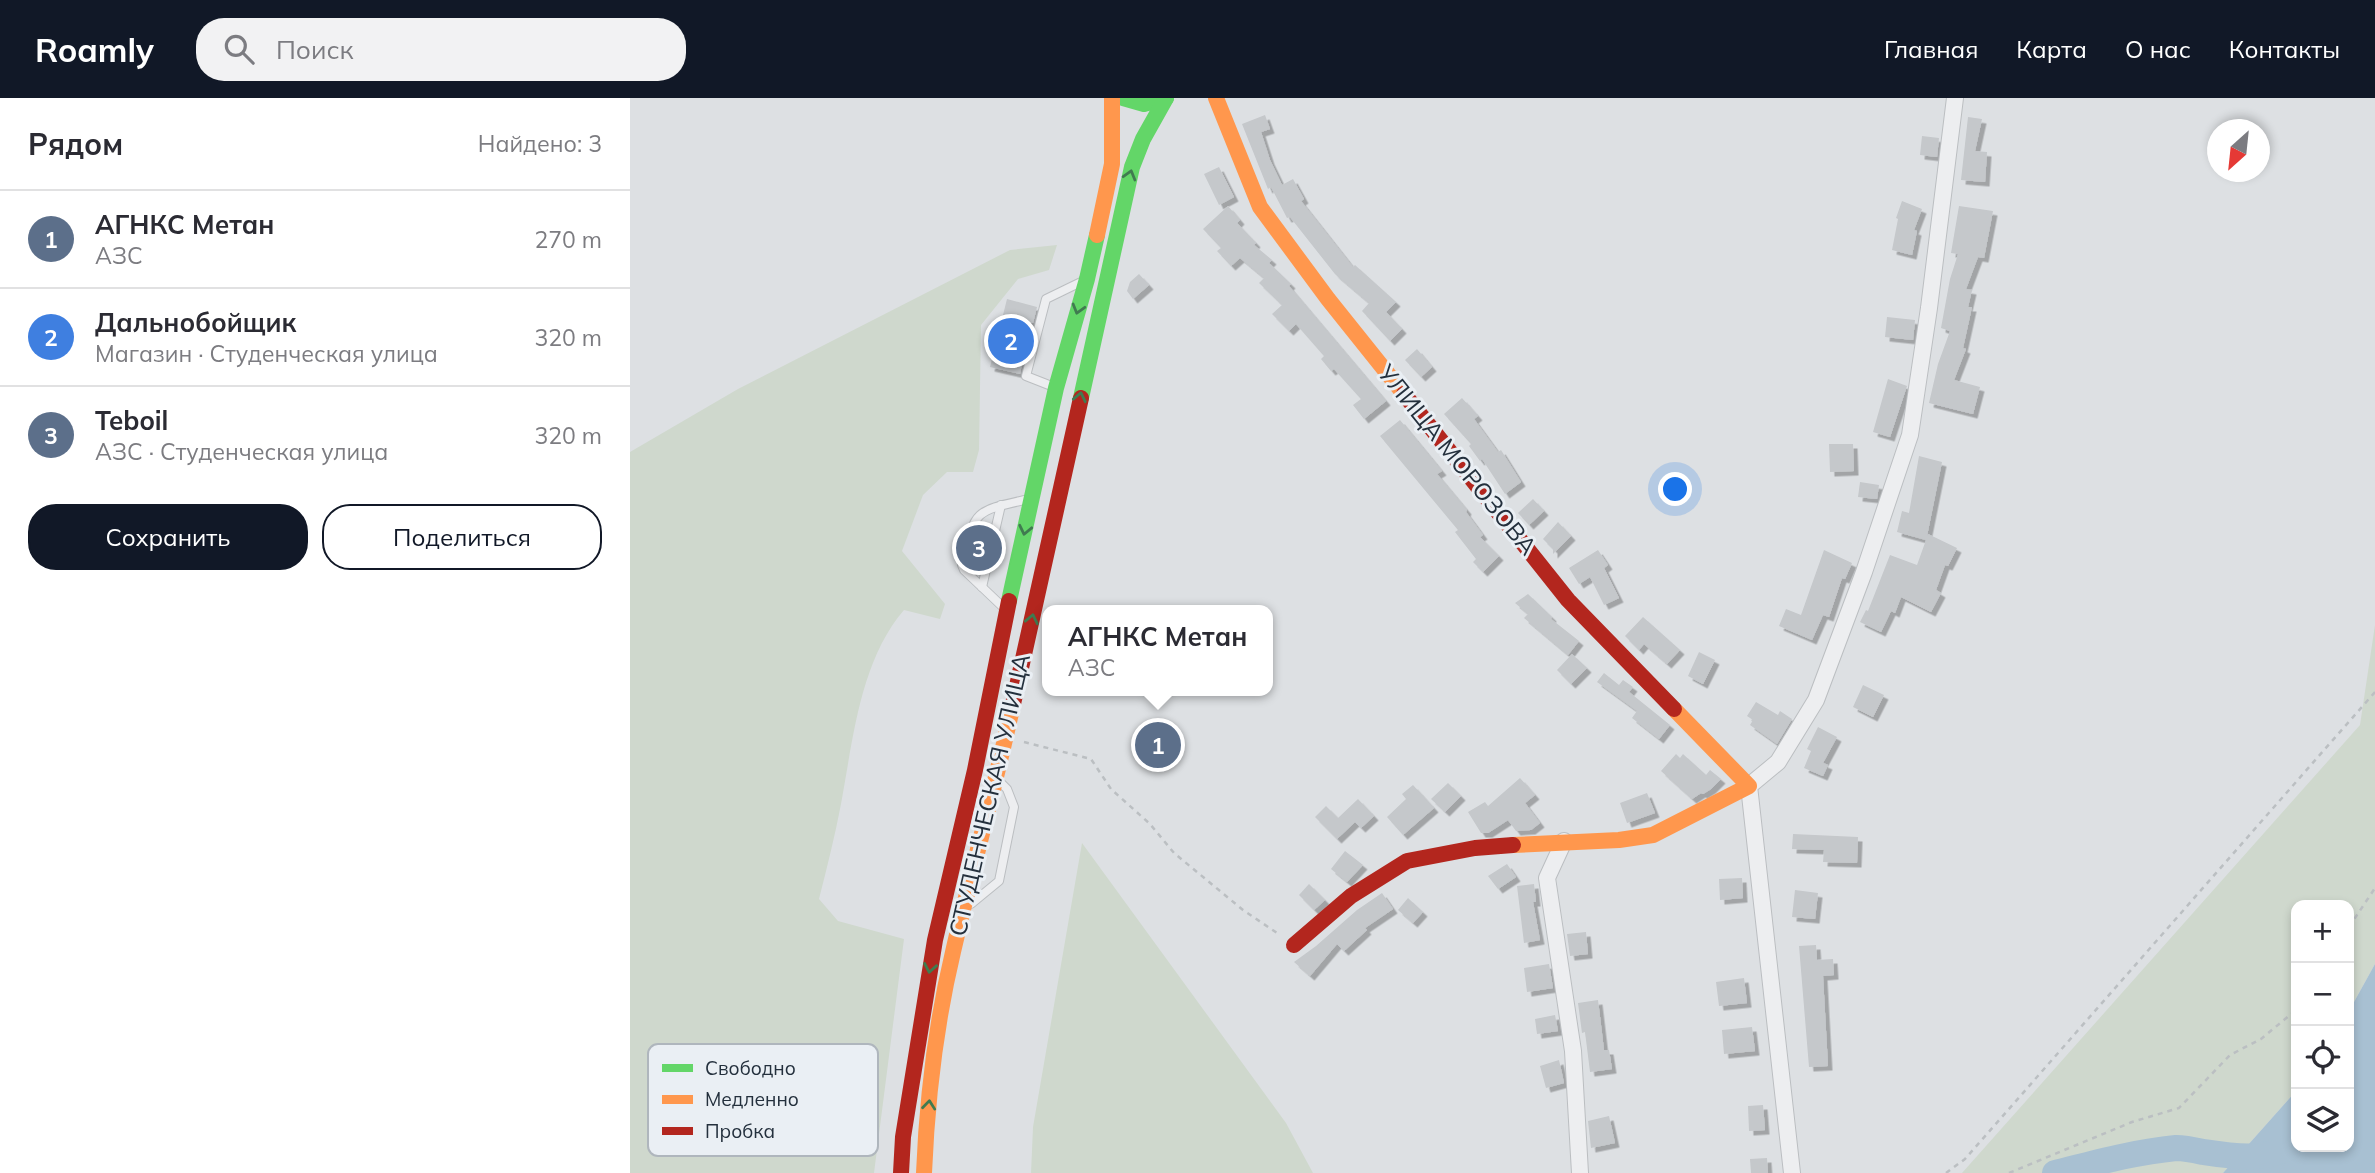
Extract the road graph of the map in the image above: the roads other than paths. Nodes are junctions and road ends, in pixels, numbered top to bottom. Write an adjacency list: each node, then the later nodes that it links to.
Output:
1 (1112, 98): 6 (main road, СТУДЕНЧЕСКАЯ УЛИЦА)
2 (1123, 98): 3 (main road)
3 (1166, 98): 12 (main road, СТУДЕНЧЕСКАЯ УЛИЦА, one-way to 3)
4 (1216, 98): 13 (main road, УЛИЦА МОРОЗОВА)
5 (1955, 98): 13 (street)
6 (1087, 279): 7 (main road, СТУДЕНЧЕСКАЯ УЛИЦА, one-way to 7); 7 (lane)
7 (1056, 388): 8 (main road, СТУДЕНЧЕСКАЯ УЛИЦА)
8 (1032, 498): 9 (lane); 11 (main road, СТУДЕНЧЕСКАЯ УЛИЦА, one-way to 11)
9 (1001, 505): 10 (lane); 10 (lane)
10 (982, 587): 11 (lane)
11 (1007, 611): 17 (main road, СТУДЕНЧЕСКАЯ УЛИЦА, one-way to 17)
12 (997, 778): 15 (main road, СТУДЕНЧЕСКАЯ УЛИЦА); 15 (lane)
13 (1749, 786): 14 (main road); 20 (street)
14 (1564, 841): 16 (main road); 19 (street)
15 (962, 908): 18 (main road, СТУДЕНЧЕСКАЯ УЛИЦА, one-way to 15)
16 (1294, 945)
17 (901, 1173)
18 (924, 1173)
19 (1580, 1173)
20 (1791, 1173)

